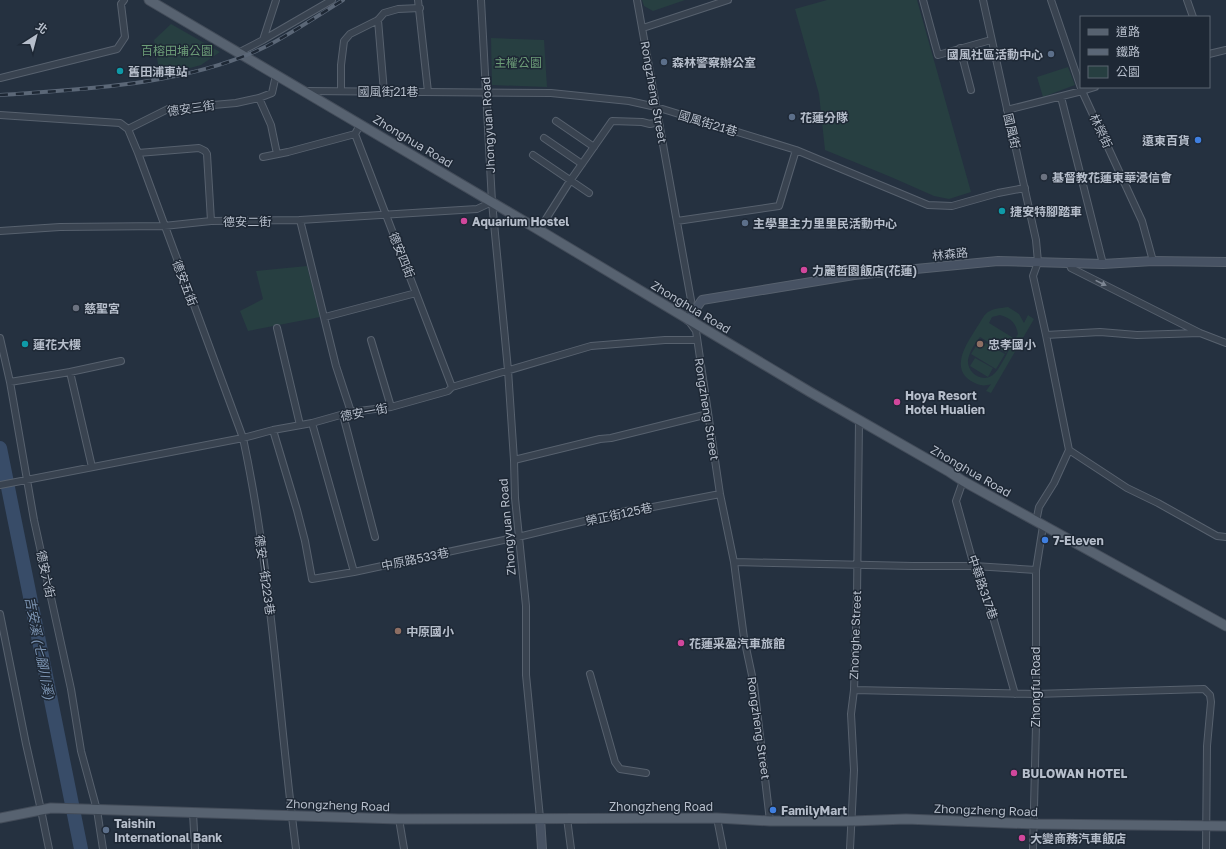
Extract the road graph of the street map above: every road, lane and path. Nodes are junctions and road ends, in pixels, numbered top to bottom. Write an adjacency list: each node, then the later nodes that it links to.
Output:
1 (124, 0): 24 (street)
2 (149, 0): 21 (main road, Zhonghua Road)
3 (276, 0): 17 (street)
4 (332, 0): 17 (street)
5 (418, 0): 13 (street)
6 (481, 0): 34 (street, Jhongyuan Road)
7 (637, 0): 16 (street, Rongzheng Street)
8 (728, 0): 16 (street)
9 (923, 0): 19 (street)
10 (983, 0): 18 (street, 國風街)
11 (1051, 0): 25 (street, 林榮街)
12 (1187, 0): 14 (street)
13 (420, 8): 15 (street); 33 (street)
14 (1193, 16)
15 (378, 20): 30 (street); 32 (street)
16 (643, 28): 37 (street, Rongzheng Street)
17 (263, 40): 21 (street)
18 (991, 40): 19 (street); 38 (street, 國風街)
19 (960, 48): 28 (street)
20 (1226, 50): 22 (street)
21 (238, 52): 23 (main road, Zhonghua Road)
22 (1210, 54)
23 (276, 75): 29 (main road, Zhonghua Road); 36 (street, 德安三街)
24 (0, 78)
25 (1080, 85)
26 (1081, 88): 31 (street, 林榮街)
27 (1092, 88): 31 (street)
28 (971, 90)
29 (306, 91): 30 (street, 國風街21巷); 42 (main road, Zhonghua Road)
30 (341, 91): 32 (street, 國風街21巷)
31 (1082, 91): 35 (street); 64 (street, 林榮街)
32 (384, 92): 33 (street, 國風街21巷)
33 (428, 92): 34 (street, 國風街21巷)
34 (487, 93): 37 (street, 國風街21巷); 56 (street, Jhongyuan Road)
35 (1061, 97): 38 (street); 68 (street)
36 (259, 98): 43 (street, 德安三街); 49 (street)
37 (656, 106): 41 (street, Rongzheng Street); 47 (street, 國風街21巷)
38 (1007, 110): 54 (street, 國風街)
39 (0, 115): 43 (street)
40 (556, 122): 46 (street)
41 (659, 122): 46 (street); 60 (street, Rongzheng Street)
42 (360, 124): 44 (street); 56 (main road, Zhonghua Road)
43 (128, 129): 48 (street, 德安五街)
44 (355, 134): 49 (street); 57 (street, 德安四街)
45 (544, 138): 52 (street)
46 (594, 147): 52 (street)
47 (796, 150): 54 (street, 國風街21巷); 60 (street)
48 (138, 153): 59 (street); 61 (street, 德安五街)
49 (277, 154): 51 (street)
50 (533, 155): 53 (street)
51 (263, 157)
52 (582, 164): 53 (street)
53 (570, 181): 55 (street); 62 (street)
54 (1025, 188): 65 (street, 國風街)
55 (589, 193)
56 (492, 202): 57 (street, 德安二街); 62 (main road, Zhonghua Road); 80 (street, Zhongyuan Road)
57 (385, 214): 58 (street, 德安二街); 69 (street, 德安四街)
58 (300, 220): 59 (street, 德安二街); 70 (street)
59 (211, 221): 61 (street, 德安二街)
60 (677, 221): 71 (street, Rongzheng Street)
61 (164, 226): 63 (street, 德安二街); 92 (street, 德安五街)
62 (539, 230): 71 (main road, Zhonghua Road)
63 (0, 231)
64 (1153, 261): 66 (street, 林森路); 68 (street, 林森路)
65 (1038, 262): 67 (street, 林森路); 71 (street, 林森路); 74 (street, 國風街)
66 (1226, 262)
67 (1069, 263): 68 (street, 林森路); 73 (street, one-way to 73)
68 (1103, 264)
69 (416, 293): 70 (street); 83 (street, 德安四街)
70 (325, 318): 85 (street)
71 (688, 320): 77 (street, Rongzheng Street); 88 (main road, Zhonghua Road)
72 (277, 328): 90 (street)
73 (1200, 333): 74 (street); 78 (street)
74 (1046, 335): 93 (street, 國風街)
75 (0, 338): 82 (street, 德安六街)
76 (371, 340): 84 (street)
77 (696, 340): 80 (street, 德安一街); 86 (street, Rongzheng Street)
78 (1226, 343)
79 (121, 361): 81 (street)
80 (508, 370): 83 (street, 德安一街); 94 (street, Zhongyuan Road)
81 (70, 372): 82 (street); 95 (street)
82 (10, 382): 96 (street, 德安六街)
83 (452, 387): 84 (street, 德安一街)
84 (390, 407): 85 (street, 德安一街)
85 (351, 412): 87 (street, 德安一街)
86 (708, 414): 94 (street); 99 (street, Rongzheng Street)
87 (342, 415): 89 (street, 德安一街); 101 (street)
88 (858, 420): 97 (main road, Zhonghua Road); 105 (street, Zhonghe Street)
89 (312, 423): 90 (street, 德安一街); 108 (street)
90 (300, 425): 91 (street, 德安一街)
91 (273, 430): 92 (street, 德安一街); 108 (street, 中原路533巷)
92 (243, 438): 95 (street, 德安一街); 119 (street, 德安一街223巷)
93 (1069, 450): 100 (street, Zhongfu Road); 103 (street)
94 (514, 460): 102 (street, Zhongyuan Road)
95 (92, 468): 96 (street, 德安一街)
96 (28, 480): 98 (street, 德安一街); 117 (street, 德安六街)
97 (963, 481): 100 (main road, Zhonghua Road); 106 (street, 中華路317巷)
98 (0, 485)
99 (720, 494): 102 (street, 榮正街125巷); 104 (street, Rongzheng Street)
100 (1039, 524): 107 (street, Zhongfu Road); 110 (main road, Zhonghua Road)
101 (375, 536)
102 (518, 537): 108 (street, 中原路533巷); 121 (street, Zhongyuan Road)
103 (1226, 537)
104 (734, 562): 105 (street); 125 (street, Rongzheng Street)
105 (857, 564): 106 (street); 112 (street, Zhonghe Street)
106 (974, 566): 107 (street); 113 (street, 中華路317巷)
107 (1036, 570): 114 (street, Zhongfu Road)
108 (354, 572)
109 (0, 614): 116 (street)
110 (1226, 626)
111 (590, 674): 115 (street)
112 (854, 690): 113 (street); 126 (street, Zhonghe Street)
113 (1015, 694): 114 (street)
114 (1035, 694): 127 (street, Zhongfu Road); 128 (street)
115 (646, 773)
116 (42, 810): 117 (main road, Zhongzheng Road); 120 (main road, Zhongzheng Road); 130 (street)
117 (96, 810): 118 (main road, Zhongzheng Road); 131 (street, 德安六街)
118 (193, 812): 119 (main road, Zhongzheng Road); 132 (street)
119 (292, 815): 124 (main road, Zhongzheng Road); 133 (street, 德安一街223巷)
120 (0, 818)
121 (540, 818): 122 (main road, Zhongzheng Road); 124 (main road, Zhongzheng Road); 135 (street, Zhongyuan Road)
122 (567, 818): 123 (main road, Zhongzheng Road); 136 (street)
123 (717, 818): 125 (main road, Zhongzheng Road); 137 (street)
124 (399, 819): 134 (street)
125 (770, 821): 126 (main road, Zhongzheng Road)
126 (852, 822): 127 (main road, Zhongzheng Road); 138 (street, Zhonghe Street)
127 (1034, 824): 128 (main road, Zhongzheng Road); 139 (street, Zhongfu Road)
128 (1205, 826): 129 (main road, Zhongzheng Road); 140 (street)
129 (1226, 826)
130 (49, 849)
131 (103, 849)
132 (195, 849)
133 (296, 849)
134 (404, 849)
135 (542, 849)
136 (571, 849)
137 (723, 849)
138 (850, 849)
139 (1033, 849)
140 (1206, 849)

